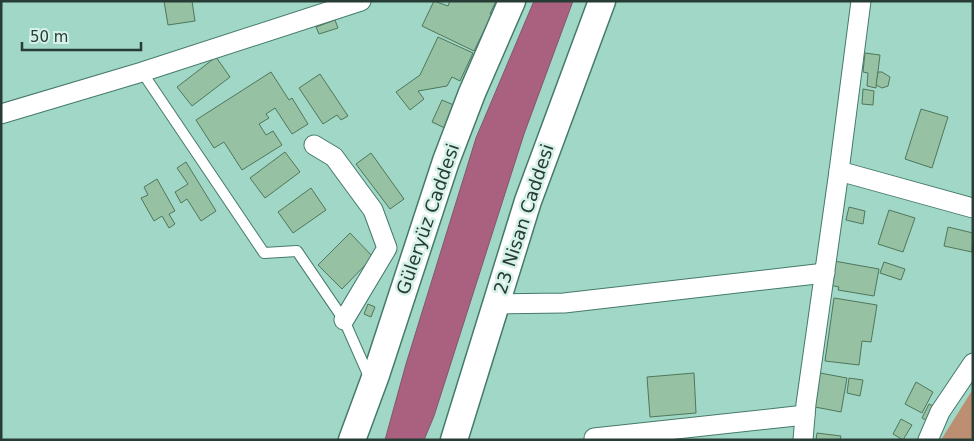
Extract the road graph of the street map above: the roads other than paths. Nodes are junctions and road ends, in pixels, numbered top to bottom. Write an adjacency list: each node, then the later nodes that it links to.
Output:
1 (362, 1): 5 (street)
2 (512, 1): 14 (street, Güleryüz Caddesi)
3 (602, 1): 11 (street, 23 Nisan Caddesi)
4 (861, 1): 8 (street)
5 (142, 72): 6 (street); 12 (lane)
6 (1, 114)
7 (314, 145): 12 (street)
8 (839, 171): 9 (street); 10 (street)
9 (973, 208)
10 (825, 274): 11 (street); 15 (street)
11 (496, 304): 17 (street, 23 Nisan Caddesi)
12 (344, 320): 14 (lane)
13 (973, 363): 20 (street)
14 (372, 384): 16 (street, Güleryüz Caddesi)
15 (805, 415): 18 (street); 19 (street)
16 (352, 440)
17 (454, 440)
18 (594, 440)
19 (803, 440)
20 (928, 440)

